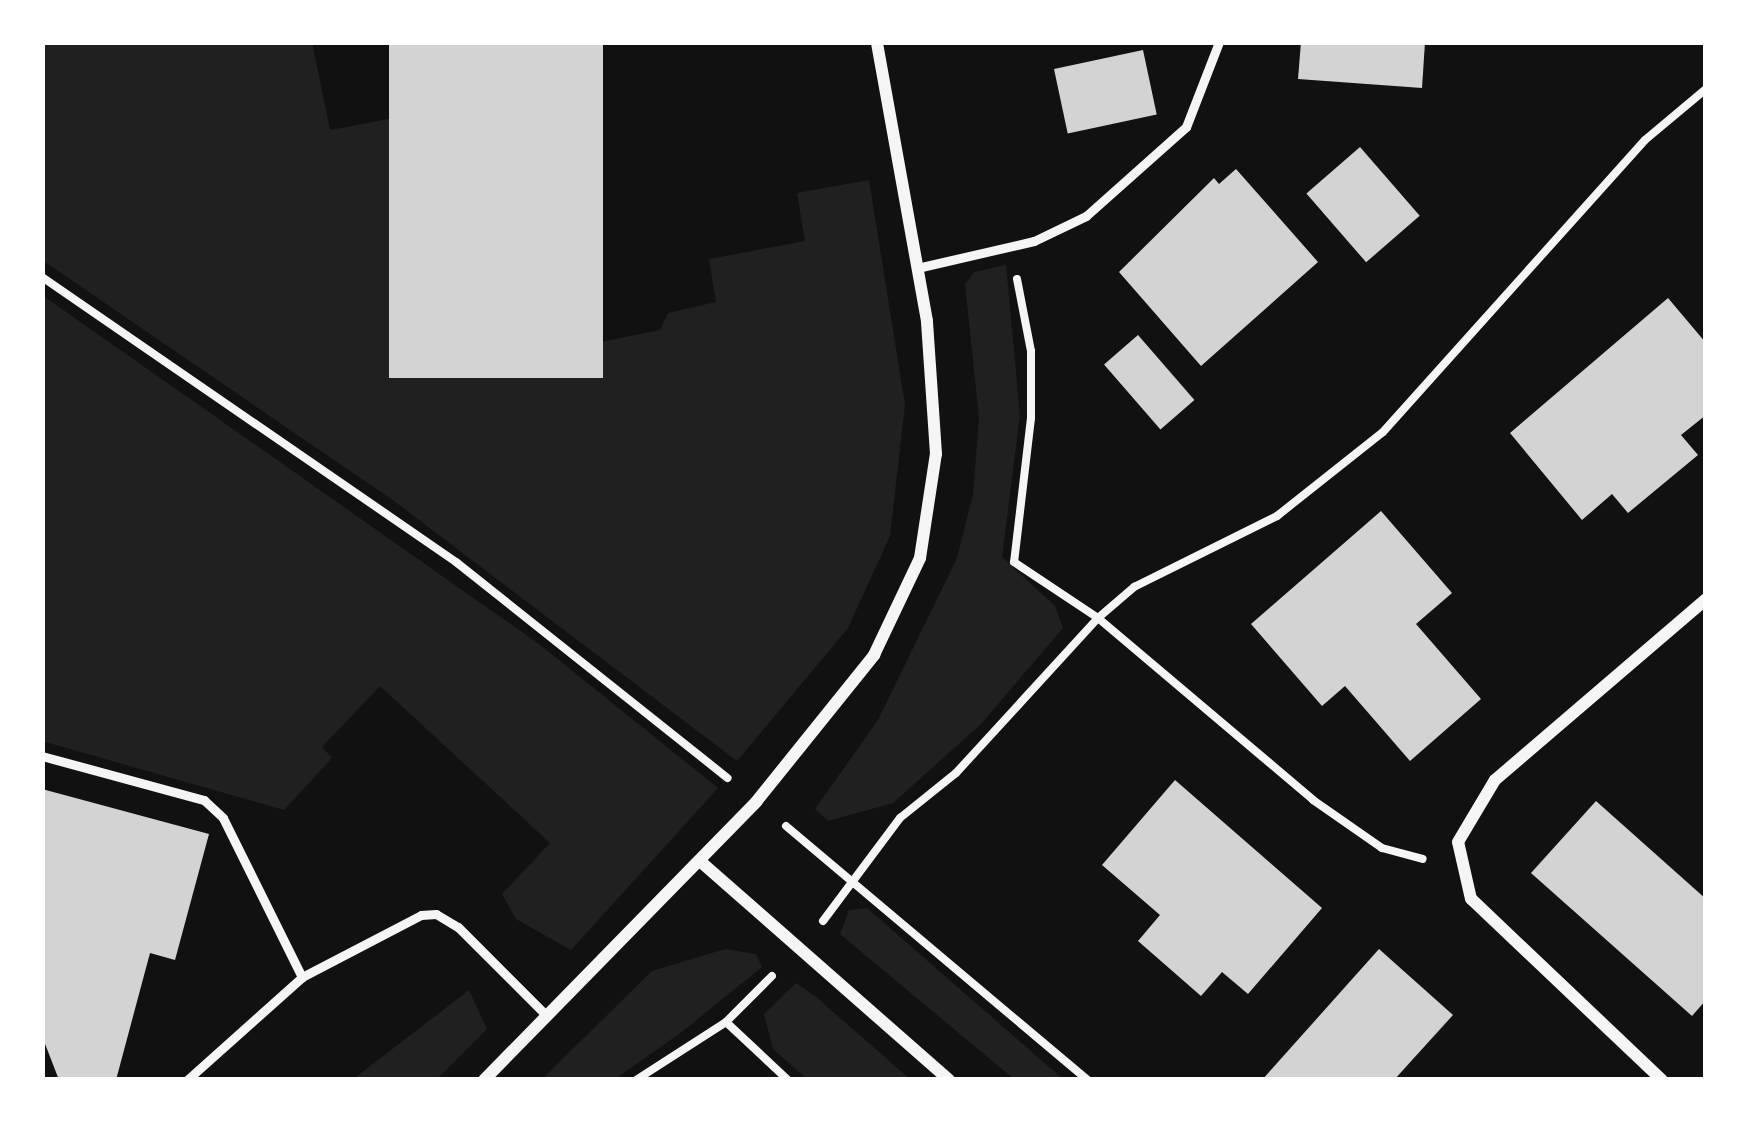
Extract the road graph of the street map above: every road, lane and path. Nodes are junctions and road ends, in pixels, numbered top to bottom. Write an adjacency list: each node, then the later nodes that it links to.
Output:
1 (877, 42): 5 (street)
2 (1219, 42): 4 (lane)
3 (1706, 89): 8 (path)
4 (1010, 247): 5 (lane); 8 (path)
5 (917, 268): 10 (street)
6 (42, 277): 10 (path)
7 (1706, 599): 12 (street)
8 (1098, 618): 12 (path); 13 (path)
9 (42, 756): 15 (lane)
10 (756, 802): 11 (street); 13 (path)
11 (700, 862): 14 (street); 16 (street)
12 (1460, 868): 24 (street)
13 (855, 882): 14 (path); 23 (path)
14 (800, 949): 17 (path); 22 (street)
15 (302, 976): 16 (lane); 18 (lane)
16 (547, 1016): 19 (street)
17 (726, 1022): 20 (path); 21 (path)
18 (187, 1080)
19 (484, 1080)
20 (636, 1080)
21 (788, 1080)
22 (949, 1080)
23 (1088, 1080)
24 (1662, 1080)

